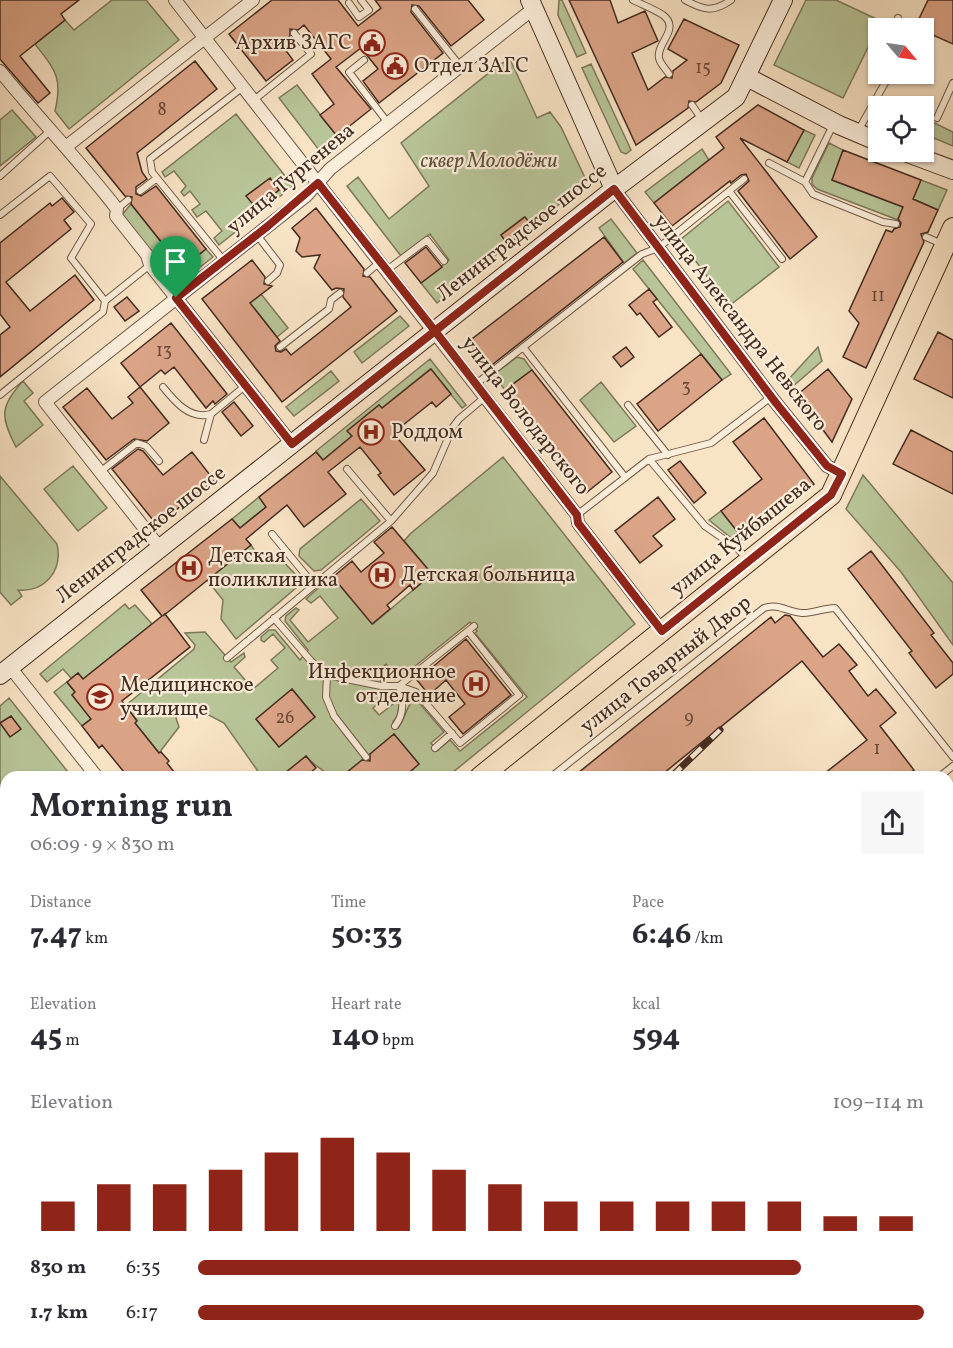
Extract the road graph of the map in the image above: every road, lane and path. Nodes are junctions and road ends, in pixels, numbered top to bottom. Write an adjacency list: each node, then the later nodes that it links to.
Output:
1 (175, 0): 12 (street, улица Володарского)
2 (253, 0): 12 (street)
3 (361, 0): 8 (lane)
4 (633, 0): 16 (lane)
5 (685, 0): 6 (lane)
6 (731, 0)
7 (783, 0): 17 (main road, Ленинградское шоссе)
8 (349, 3)
9 (533, 3): 14 (street, улица Тургенева); 39 (main road)
10 (415, 9): 14 (lane)
11 (294, 33): 21 (lane)
12 (205, 38): 20 (street, улица Володарского); 30 (street)
13 (364, 60): 25 (lane)
14 (460, 66): 25 (street, улица Тургенева)
15 (0, 71): 27 (street)
16 (669, 74)
17 (747, 77): 24 (main road, Ленинградское шоссе); 26 (main road)
18 (953, 83): 23 (lane)
19 (884, 84): 28 (lane)
20 (243, 86): 21 (street, улица Володарского); 35 (lane)
21 (254, 100): 38 (street, улица Володарского)
22 (692, 105): 24 (lane)
23 (937, 118)
24 (703, 122): 39 (main road, Ленинградское шоссе)
25 (388, 123): 38 (street, улица Тургенева)
26 (834, 123): 28 (main road); 37 (lane)
27 (51, 130): 30 (street); 34 (lane)
28 (856, 133): 29 (main road)
29 (868, 138)
30 (67, 146): 43 (street)
31 (932, 162): 33 (main road)
32 (769, 163): 37 (lane)
33 (953, 170)
34 (0, 176)
35 (157, 178): 40 (lane); 51 (lane)
36 (744, 179): 41 (lane)
37 (805, 182): 45 (lane)
38 (318, 183): 46 (street, улица Тургенева); 54 (street, улица Володарского)
39 (614, 189): 49 (street, улица Александра Невского); 60 (main road, Ленинградское шоссе)
40 (140, 191)
41 (729, 191): 49 (lane); 50 (lane)
42 (128, 200): 43 (lane)
43 (117, 209): 53 (street)
44 (0, 215): 59 (lane)
45 (896, 224)
46 (257, 235): 51 (street, улица Тургенева); 56 (lane)
47 (926, 237): 48 (lane)
48 (949, 237): 78 (main road, улица Куйбышева)
49 (658, 248): 62 (lane); 68 (street, улица Александра Невского)
50 (782, 260)
51 (224, 261): 58 (street, улица Тургенева)
52 (444, 261): 54 (lane)
53 (150, 265): 58 (street); 59 (lane)
54 (384, 266): 55 (lane); 60 (street, улица Володарского)
55 (367, 273)
56 (268, 281)
57 (340, 293): 61 (lane)
58 (176, 298): 64 (street); 77 (street, улица Тургенева)
59 (105, 301): 66 (lane)
60 (435, 331): 63 (street, улица Володарского); 72 (main road, Ленинградское шоссе)
61 (280, 347)
62 (523, 347): 63 (lane); 79 (lane)
63 (476, 384): 67 (street, улица Володарского)
64 (245, 386): 70 (lane); 72 (street)
65 (163, 387): 70 (lane)
66 (0, 395)
67 (486, 397): 80 (street, улица Володарского); 81 (lane)
68 (771, 397): 73 (lane); 78 (street, улица Александра Невского)
69 (628, 405): 73 (lane)
70 (211, 414): 71 (lane)
71 (204, 440)
72 (292, 444): 83 (main road, Ленинградское шоссе)
73 (668, 455): 74 (lane)
74 (649, 459): 79 (lane); 84 (lane)
75 (159, 461): 77 (lane)
76 (347, 469): 81 (lane)
77 (100, 472): 83 (street)
78 (842, 474): 84 (main road, улица Куйбышева)
79 (626, 477): 80 (lane)
80 (577, 515): 89 (street, улица Володарского)
81 (391, 521): 85 (lane)
82 (272, 534): 85 (lane)
83 (160, 548): 91 (main road, Ленинградское шоссе)
84 (749, 561): 89 (main road, улица Куйбышева)
85 (314, 585): 86 (lane)
86 (274, 618): 90 (lane); 92 (lane)
87 (474, 626): 88 (lane)
88 (468, 631): 93 (lane); 95 (lane)
89 (662, 631): 100 (main road, улица Куйбышева)
90 (227, 658)
91 (5, 671): 99 (street)
92 (327, 675): 93 (lane); 97 (lane)
93 (399, 686): 94 (lane); 95 (lane)
94 (395, 726)
95 (452, 733): 96 (lane)
96 (435, 748)
97 (366, 757)
98 (953, 757): 101 (lane, улица Товарный Двор)
99 (92, 771)
100 (487, 771)
101 (559, 771)

